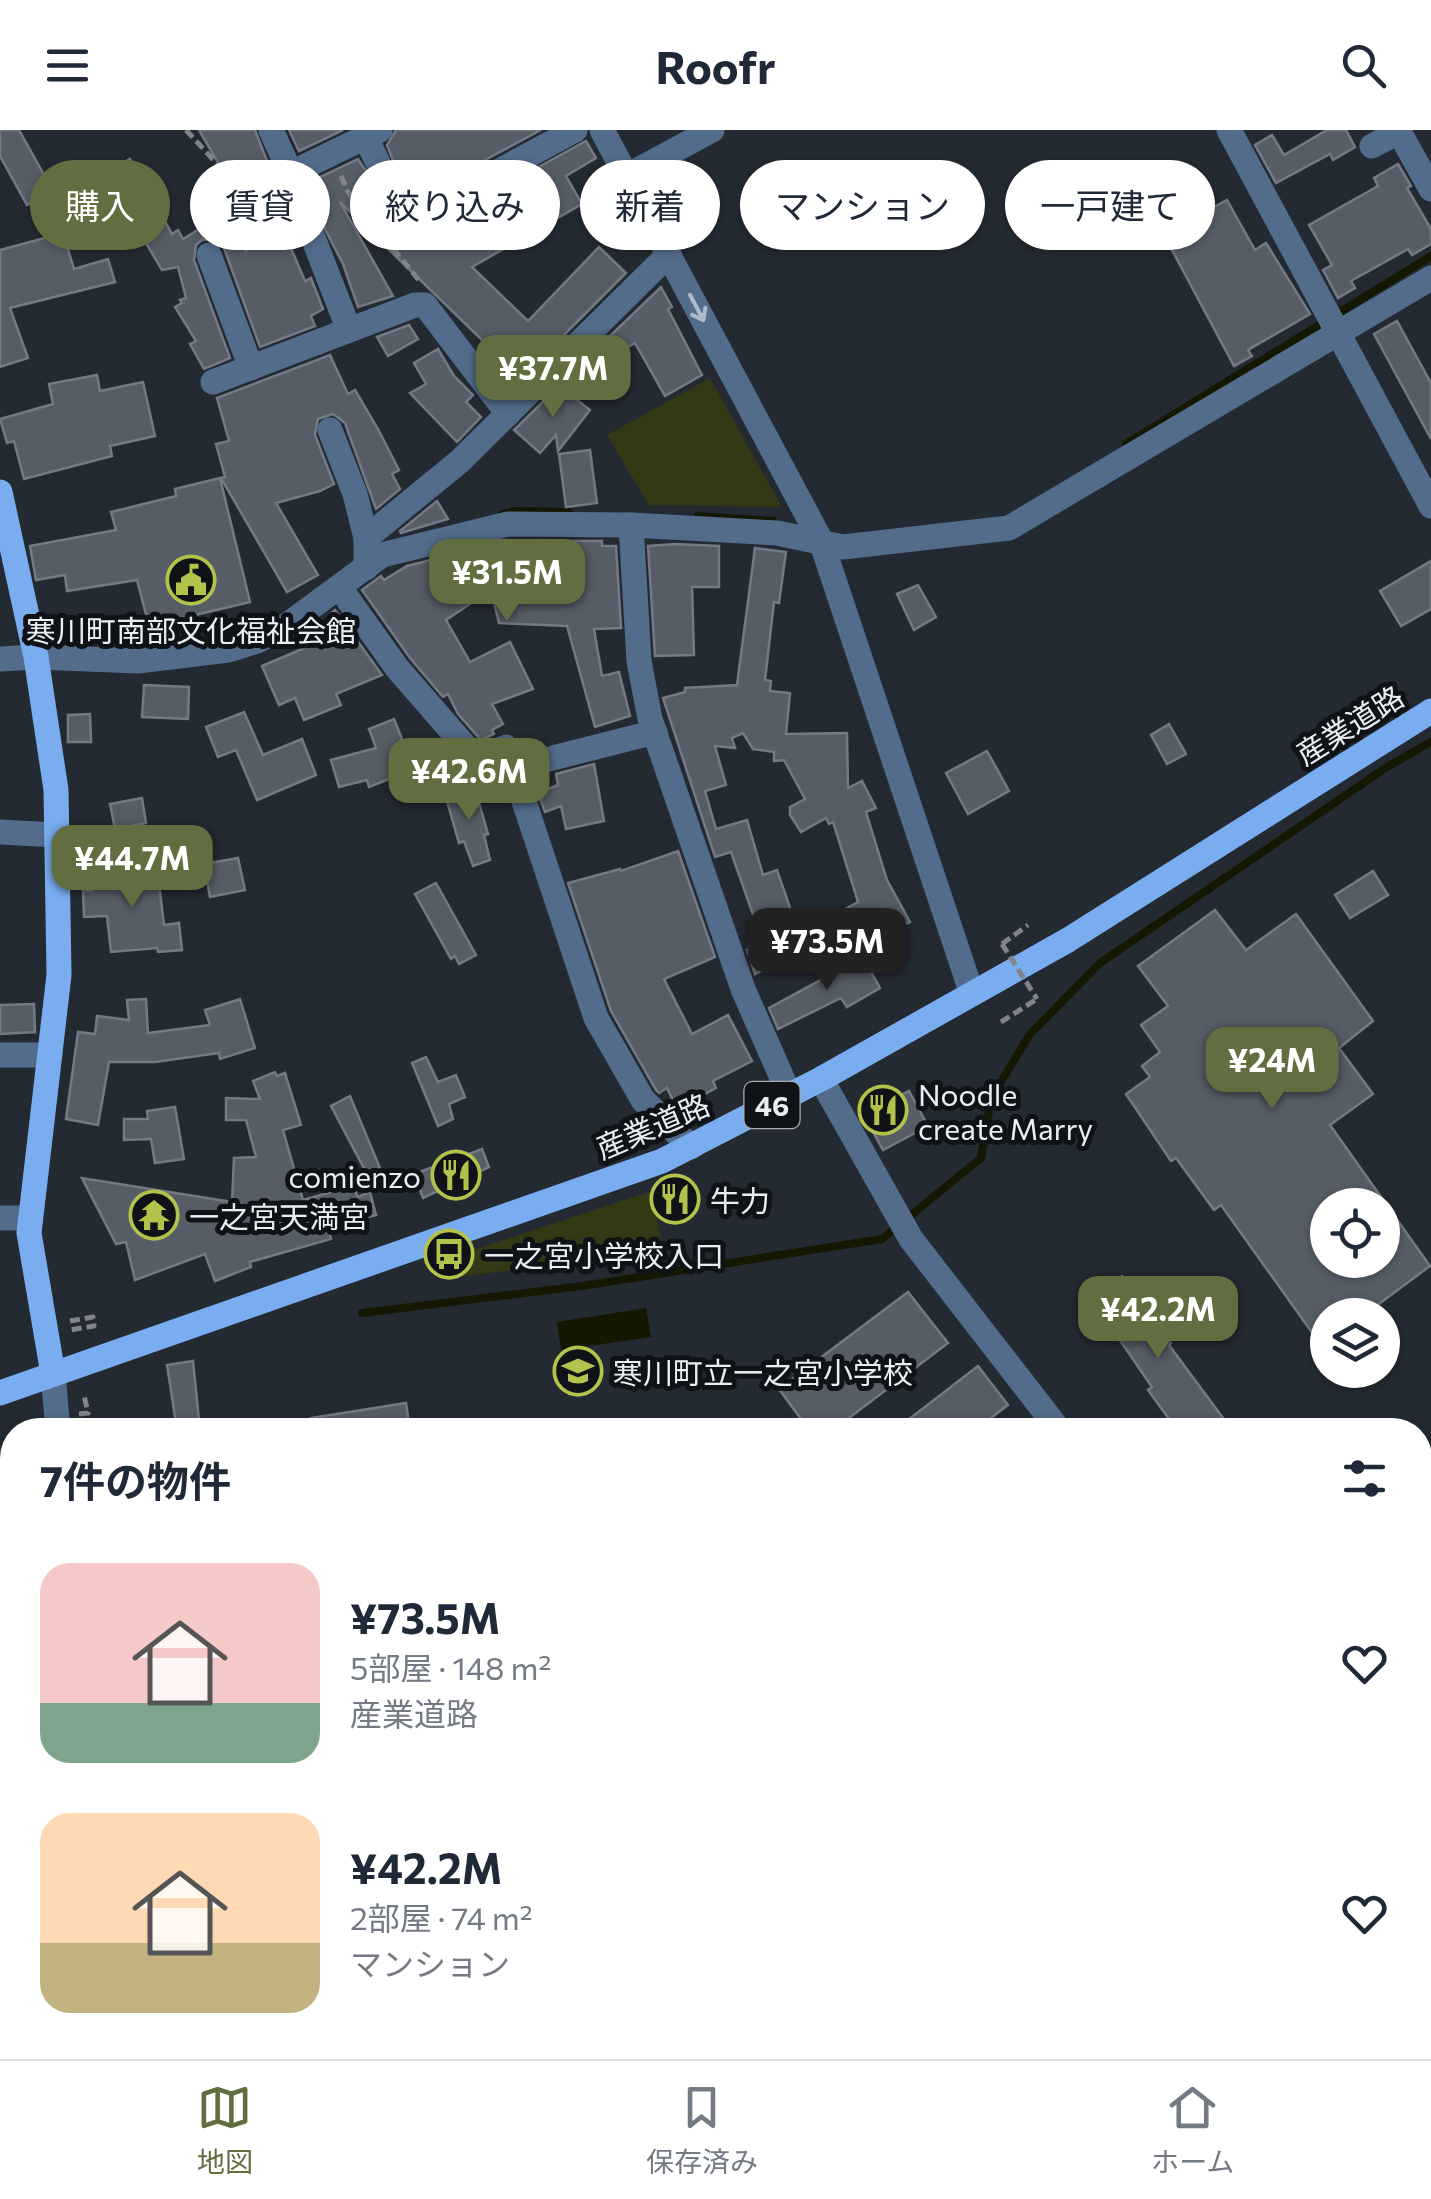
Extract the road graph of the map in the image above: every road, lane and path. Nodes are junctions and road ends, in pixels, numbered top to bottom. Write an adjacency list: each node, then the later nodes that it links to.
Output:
1 (186, 130): 11 (path)
2 (270, 130): 12 (street)
3 (575, 130): 15 (street)
4 (602, 130): 16 (street)
5 (712, 130): 17 (street)
6 (1229, 130): 25 (street)
7 (1399, 131): 9 (street); 18 (street)
8 (373, 134): 10 (street); 14 (street)
9 (1372, 146)
10 (331, 156): 13 (street); 24 (path)
11 (214, 160)
12 (285, 160)
13 (322, 160)
14 (377, 160)
15 (519, 160)
16 (618, 160)
17 (656, 160)
18 (1431, 189)
19 (318, 250): 26 (street)
20 (666, 250): 21 (street)
21 (668, 254): 29 (street); 34 (street, one-way to 34)
22 (208, 255): 27 (street)
23 (1431, 278): 25 (street)
24 (425, 305): 26 (street); 29 (street)
25 (1333, 323): 32 (street); 34 (street)
26 (349, 330): 27 (street)
27 (251, 368): 28 (street)
28 (213, 382)
29 (508, 414): 35 (street)
30 (330, 430): 35 (street)
31 (0, 492): 37 (main road)
32 (1431, 506)
33 (631, 526): 34 (street); 35 (street); 40 (street)
34 (822, 541): 45 (street)
35 (367, 551): 36 (street)
36 (340, 588): 37 (street); 41 (street)
37 (36, 657): 38 (street); 43 (main road)
38 (0, 659)
39 (1431, 711): 45 (main road, 産業道路 / 46)
40 (655, 732): 41 (street); 50 (street)
41 (513, 768): 51 (street)
42 (0, 832): 43 (street)
43 (57, 835): 48 (main road)
44 (1028, 925): 46 (path, bridge)
45 (972, 994): 49 (main road, 産業道路 / 46)
46 (1001, 1022)
47 (0, 1055): 48 (street)
48 (50, 1055): 53 (main road)
49 (821, 1080): 50 (main road, 産業道路 / 46); 59 (street)
50 (790, 1096): 51 (main road, 産業道路 / 46)
51 (690, 1147): 56 (main road, 産業道路 / 46)
52 (0, 1218): 53 (street)
53 (30, 1218): 56 (main road)
54 (70, 1321): 55 (path)
55 (70, 1330)
56 (52, 1374): 57 (main road, 産業道路 / 46); 58 (street)
57 (0, 1393)
58 (57, 1418)
59 (1050, 1418)

